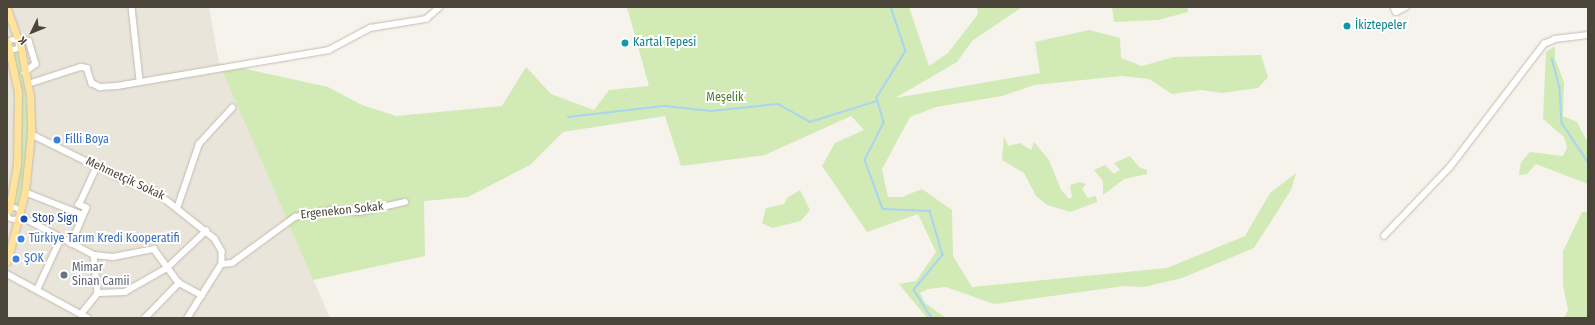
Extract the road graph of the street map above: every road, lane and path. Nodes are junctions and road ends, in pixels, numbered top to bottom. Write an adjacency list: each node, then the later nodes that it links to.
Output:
1 (132, 7): 10 (street)
2 (440, 7): 10 (street)
3 (1394, 7): 4 (street)
4 (1406, 7)
5 (7, 10): 7 (main road)
6 (1588, 35): 22 (street)
7 (19, 41): 8 (street); 9 (main road); 9 (street)
8 (8, 48): 18 (main road)
9 (25, 73): 11 (main road)
10 (140, 82): 11 (street)
11 (28, 84): 13 (main road)
12 (232, 108): 17 (street)
13 (31, 134): 14 (street, Mehmetçik Sokak); 15 (main road)
14 (97, 166): 17 (street, Mehmetçik Sokak); 19 (street)
15 (25, 192): 19 (street); 20 (main road)
16 (405, 202): 27 (street, Ergenekon Sokak)
17 (178, 206): 21 (street, Mehmetçik Sokak)
18 (8, 214): 20 (street); 20 (street)
19 (84, 215): 24 (street)
20 (20, 216): 23 (street); 26 (main road)
21 (206, 231): 27 (street, Mehmetçik Sokak); 28 (street)
22 (1384, 236)
23 (61, 238): 24 (street); 31 (street)
24 (71, 244): 25 (street)
25 (94, 255): 28 (street); 32 (street)
26 (7, 262)
27 (222, 264): 33 (street)
28 (167, 268): 30 (street); 32 (street)
29 (7, 274): 31 (street)
30 (178, 283): 33 (street); 36 (street)
31 (37, 290): 34 (street)
32 (98, 293): 34 (street)
33 (202, 295): 37 (street)
34 (81, 314): 35 (street)
35 (88, 318)
36 (145, 318)
37 (188, 318)

